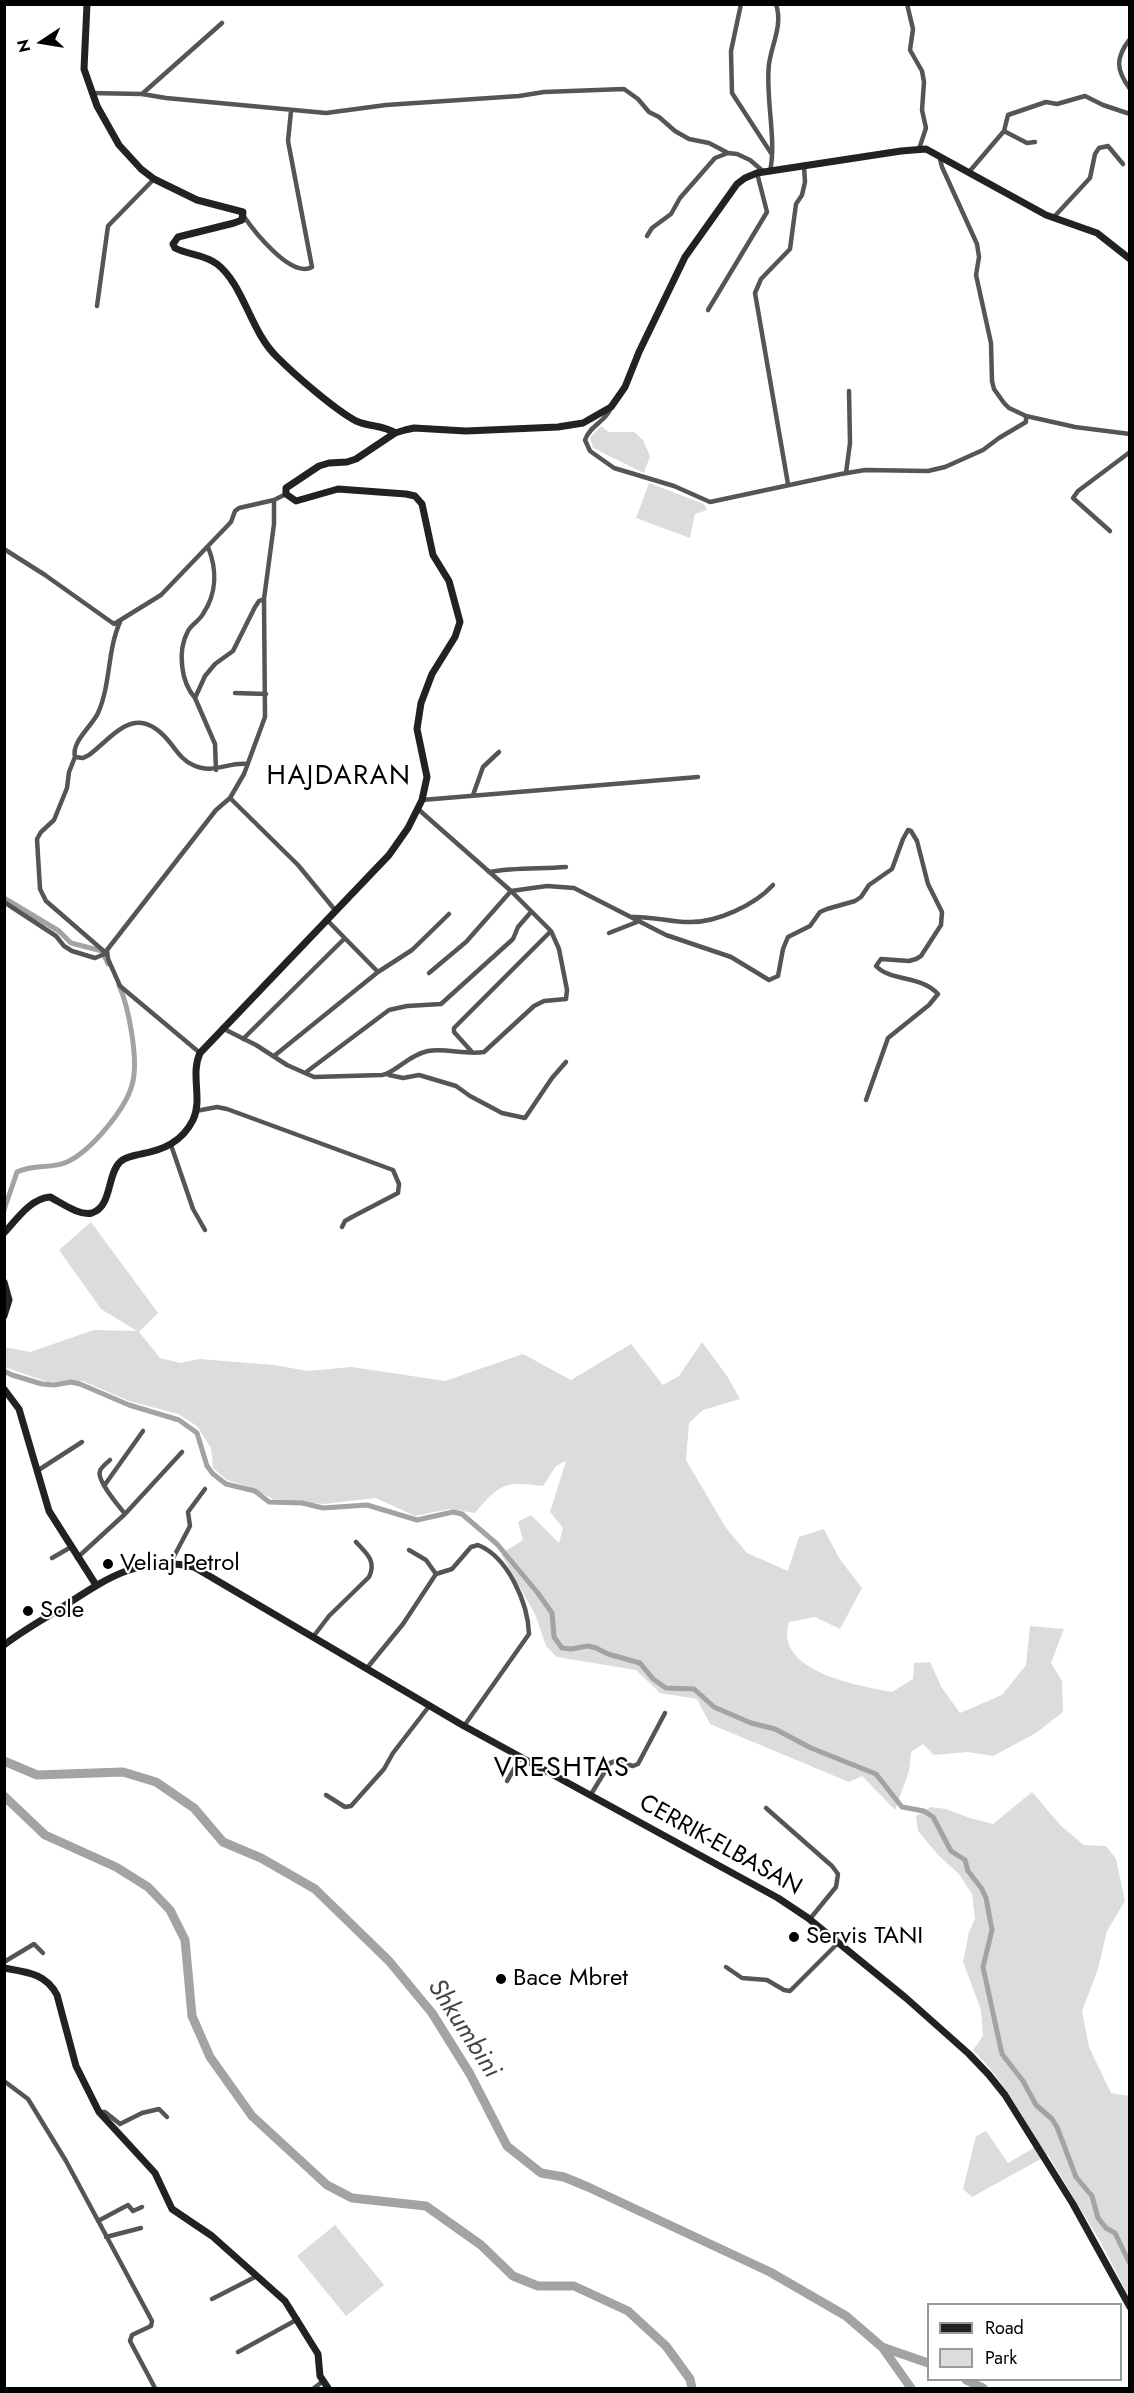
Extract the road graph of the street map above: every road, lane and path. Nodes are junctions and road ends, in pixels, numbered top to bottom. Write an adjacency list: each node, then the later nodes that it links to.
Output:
1 (87, 4): 8 (main road)
2 (741, 4): 16 (street)
3 (776, 4): 16 (street)
4 (907, 4): 14 (street)
5 (222, 23): 9 (street)
6 (1130, 39): 7 (street)
7 (1130, 89)
8 (91, 93): 9 (street); 22 (main road)
9 (142, 94): 10 (street)
10 (291, 111): 15 (street); 23 (street)
11 (1130, 114): 12 (street)
12 (1004, 131): 13 (street); 21 (street)
13 (1035, 142)
14 (919, 149): 17 (main road); 19 (main road)
15 (728, 153): 20 (street); 25 (street)
16 (771, 153): 20 (street)
17 (939, 155): 21 (main road); 31 (street)
18 (1123, 164): 24 (street)
19 (804, 166): 20 (main road); 36 (street)
20 (764, 172): 28 (street); 30 (main road)
21 (969, 172): 24 (main road)
22 (154, 179): 23 (main road); 27 (street)
23 (243, 215): 32 (main road)
24 (1053, 218): 26 (main road)
25 (647, 236)
26 (1130, 259)
27 (98, 306)
28 (708, 310)
29 (849, 391): 35 (street)
30 (611, 407): 32 (main road); 36 (street)
31 (1026, 416): 33 (street); 35 (street)
32 (395, 433): 37 (main road)
33 (1130, 434)
34 (1130, 452): 39 (street)
35 (846, 473): 36 (street)
36 (788, 484)
37 (286, 494): 38 (street); 54 (main road)
38 (274, 500): 40 (street); 42 (street)
39 (1110, 531)
40 (208, 547): 43 (street); 46 (street)
41 (4, 549): 43 (street)
42 (264, 599): 45 (street); 46 (street)
43 (120, 622): 48 (street)
44 (235, 693): 45 (street)
45 (266, 694): 49 (street)
46 (195, 698): 50 (street)
47 (499, 752): 52 (street)
48 (75, 757): 50 (street); 70 (street)
49 (248, 764): 50 (street); 53 (street)
50 (216, 770)
51 (698, 777): 52 (street)
52 (473, 795): 54 (street)
53 (230, 798): 61 (street); 70 (street)
54 (422, 800): 55 (main road)
55 (418, 809): 57 (street); 61 (main road)
56 (566, 867): 57 (street)
57 (489, 872): 59 (street)
58 (773, 885): 64 (street)
59 (511, 891): 62 (street); 64 (street); 72 (street)
60 (4, 902): 70 (street)
61 (335, 910): 65 (main road)
62 (531, 912): 67 (street); 79 (street)
63 (449, 914): 71 (street)
64 (632, 917): 66 (street)
65 (326, 919): 69 (street); 73 (main road)
66 (637, 922): 68 (street); 81 (street)
67 (551, 931): 75 (street); 75 (street)
68 (609, 933)
69 (344, 939): 71 (street); 74 (street)
70 (104, 955): 76 (street)
71 (378, 972): 77 (street)
72 (429, 973)
73 (222, 1028): 74 (street); 76 (main road)
74 (243, 1039): 77 (street)
75 (472, 1052): 80 (street)
76 (200, 1053): 82 (main road)
77 (274, 1056): 79 (street)
78 (566, 1062): 80 (street)
79 (304, 1073): 80 (street)
80 (389, 1075)
81 (866, 1100)
82 (196, 1112): 83 (main road); 84 (street)
83 (171, 1145): 85 (street); 86 (main road)
84 (342, 1227)
85 (205, 1230)
86 (4, 1233)
87 (4, 1281): 88 (main road)
88 (4, 1316)
89 (4, 1389): 94 (main road)
90 (143, 1431): 95 (street)
91 (82, 1442): 94 (street)
92 (182, 1452): 97 (street)
93 (110, 1460): 95 (street)
94 (37, 1471): 99 (main road)
95 (104, 1486): 97 (street)
96 (206, 1489): 103 (street)
97 (125, 1514): 102 (street)
98 (356, 1542): 106 (street)
99 (71, 1547): 101 (street); 102 (main road)
100 (409, 1550): 104 (street)
101 (52, 1558)
102 (77, 1558): 105 (main road)
103 (171, 1562): 105 (main road, CERRIK-ELBASAN); 106 (main road, CERRIK-ELBASAN)
104 (436, 1574): 108 (street); 111 (street)
105 (96, 1585): 107 (main road, CERRIK-ELBASAN)
106 (313, 1637): 108 (main road, CERRIK-ELBASAN)
107 (6, 1644)
108 (368, 1668): 109 (main road, CERRIK-ELBASAN)
109 (430, 1705): 111 (main road, CERRIK-ELBASAN); 114 (street)
110 (665, 1713): 115 (street)
111 (464, 1726): 112 (main road, CERRIK-ELBASAN)
112 (521, 1757): 113 (street); 115 (main road, CERRIK-ELBASAN)
113 (507, 1781)
114 (326, 1795)
115 (590, 1796): 117 (main road, CERRIK-ELBASAN)
116 (766, 1808): 117 (street)
117 (809, 1920): 118 (main road, CERRIK-ELBASAN)
118 (838, 1943): 121 (street); 132 (main road, CERRIK-ELBASAN)
119 (43, 1953): 120 (street)
120 (4, 1962)
121 (726, 1967)
122 (4, 1968): 124 (main road)
123 (4, 2081): 127 (street)
124 (99, 2112): 125 (street); 130 (main road)
125 (166, 2117)
126 (142, 2207): 127 (street)
127 (98, 2221): 129 (street)
128 (141, 2228): 129 (street)
129 (106, 2236): 136 (street)
130 (257, 2276): 131 (street); 133 (main road)
131 (212, 2299)
132 (1130, 2307)
133 (298, 2319): 134 (street); 135 (main road)
134 (238, 2352)
135 (322, 2382): 137 (street); 138 (main road)
136 (155, 2388)
137 (314, 2388)
138 (328, 2388)

